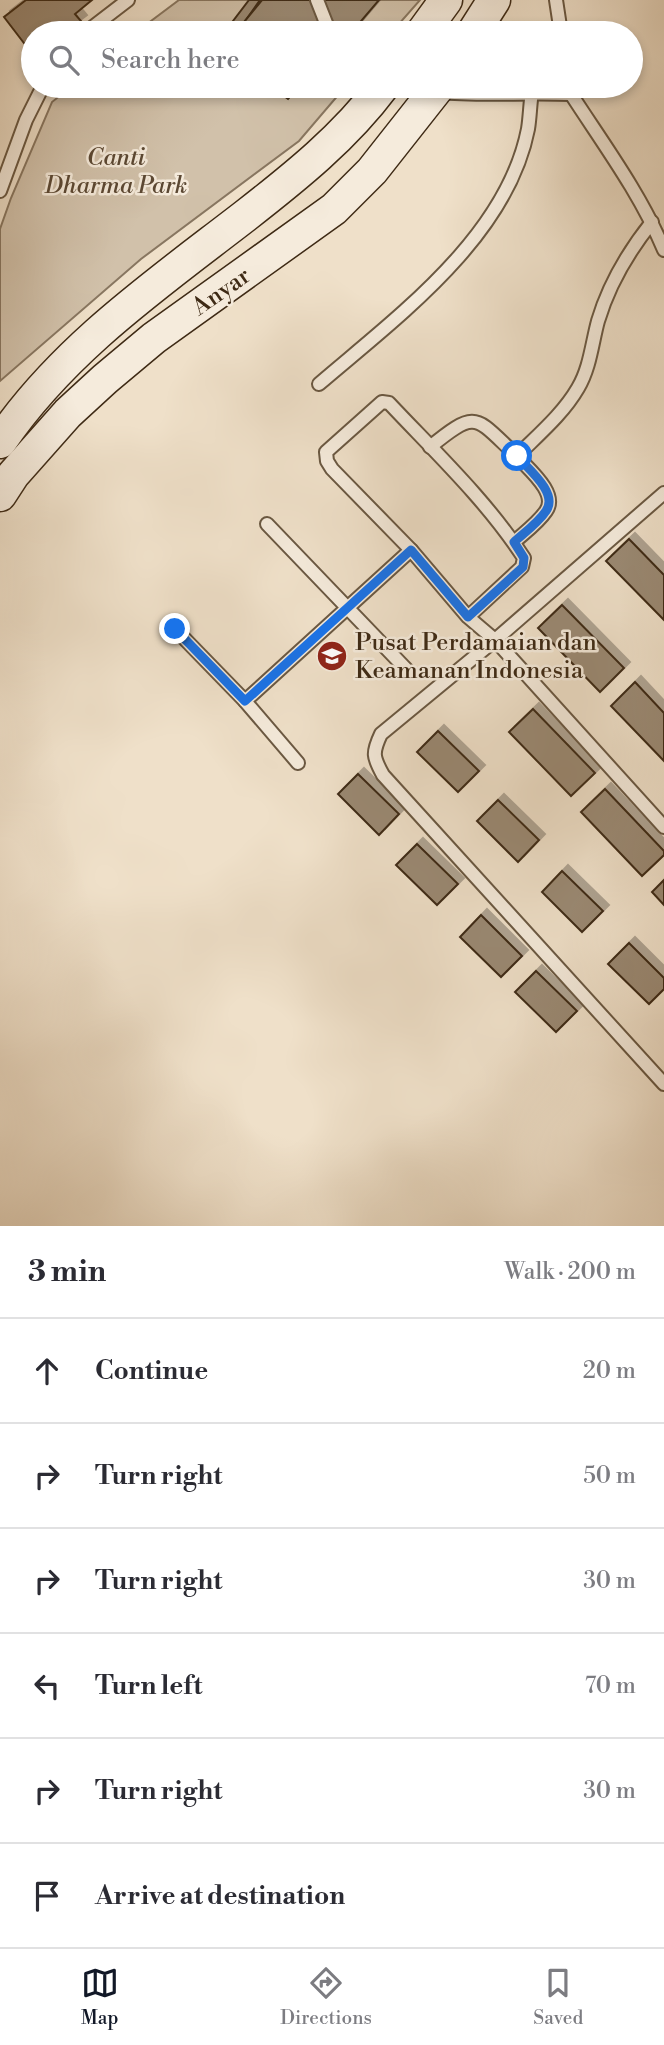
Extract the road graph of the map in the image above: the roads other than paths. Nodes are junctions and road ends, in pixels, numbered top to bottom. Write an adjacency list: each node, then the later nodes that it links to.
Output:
1 (128, 0): 6 (lane)
2 (317, 0): 7 (lane)
3 (446, 0): 8 (street)
4 (494, 0): 9 (street)
5 (556, 0): 10 (lane)
6 (101, 21)
7 (325, 21)
8 (431, 21)
9 (480, 21)
10 (559, 21)
11 (37, 98): 16 (lane)
12 (370, 98): 20 (street, Anyar)
13 (429, 98): 24 (street, Anyar)
14 (531, 98): 19 (lane)
15 (575, 98): 17 (lane)
16 (2, 183)
17 (652, 222): 18 (lane); 22 (lane)
18 (664, 250)
19 (318, 384)
20 (0, 442)
21 (430, 447): 22 (lane); 26 (lane); 27 (lane)
22 (517, 456): 26 (lane)
23 (664, 493): 31 (lane)
24 (0, 495)
25 (267, 524): 28 (lane)
26 (514, 542): 29 (lane)
27 (411, 550): 28 (lane); 29 (lane)
28 (349, 608): 32 (lane); 33 (lane)
29 (468, 617): 31 (lane)
30 (175, 629): 33 (lane)
31 (495, 640): 35 (lane); 36 (lane)
32 (408, 671)
33 (245, 701): 34 (lane)
34 (298, 763)
35 (664, 827)
36 (664, 1084)

